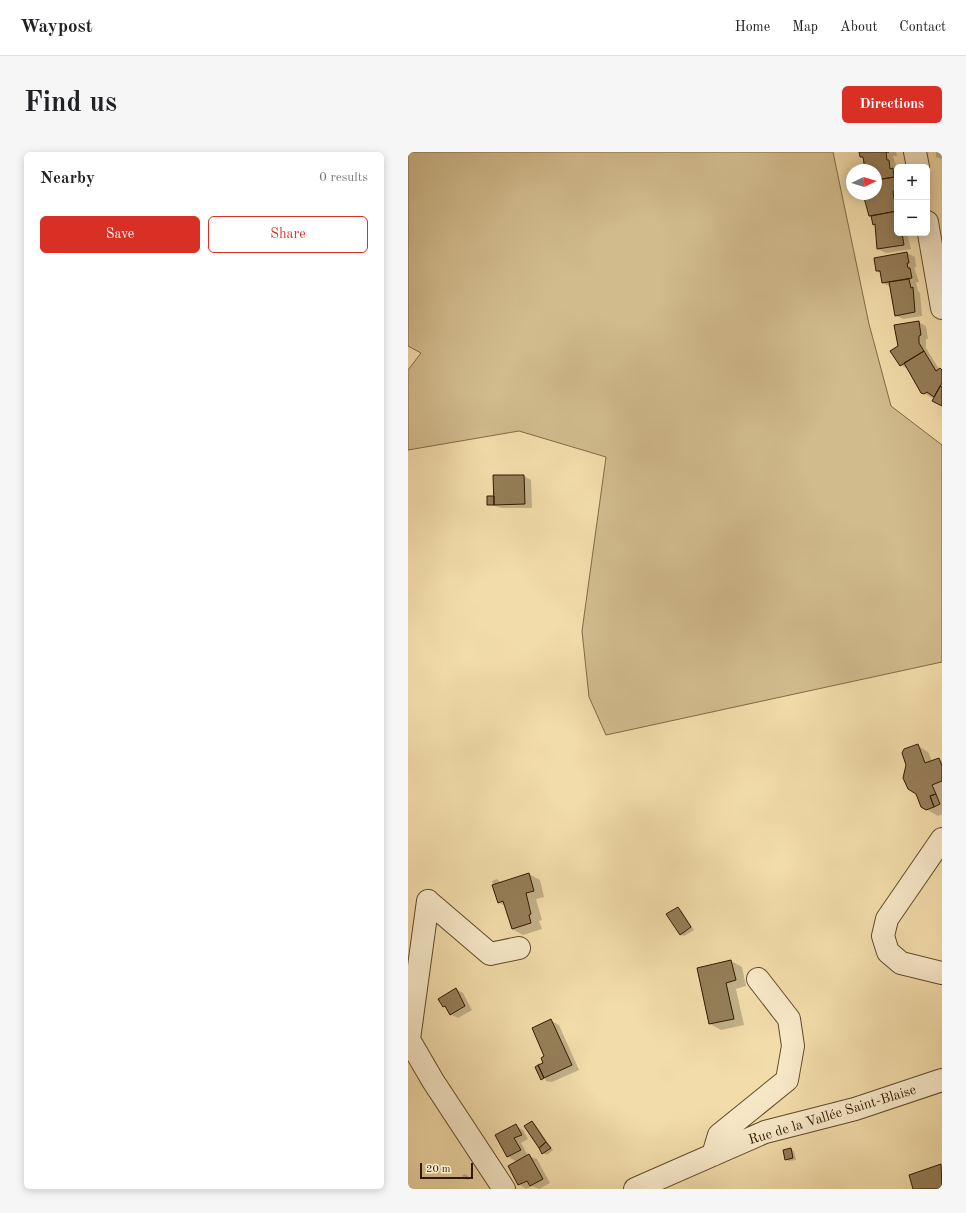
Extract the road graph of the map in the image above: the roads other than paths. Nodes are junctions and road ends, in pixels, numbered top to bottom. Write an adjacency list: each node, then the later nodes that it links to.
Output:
1 (915, 152): 2 (street)
2 (917, 164)
3 (929, 236): 4 (street)
4 (942, 308)
5 (942, 839): 7 (street)
6 (519, 948): 9 (street)
7 (942, 973)
8 (758, 979): 11 (street)
9 (408, 1038): 12 (street)
10 (942, 1080): 11 (street, Rue de la Vallée Saint-Blaise)
11 (713, 1155): 13 (street, Rue de la Vallée Saint-Blaise)
12 (504, 1189)
13 (635, 1189)

